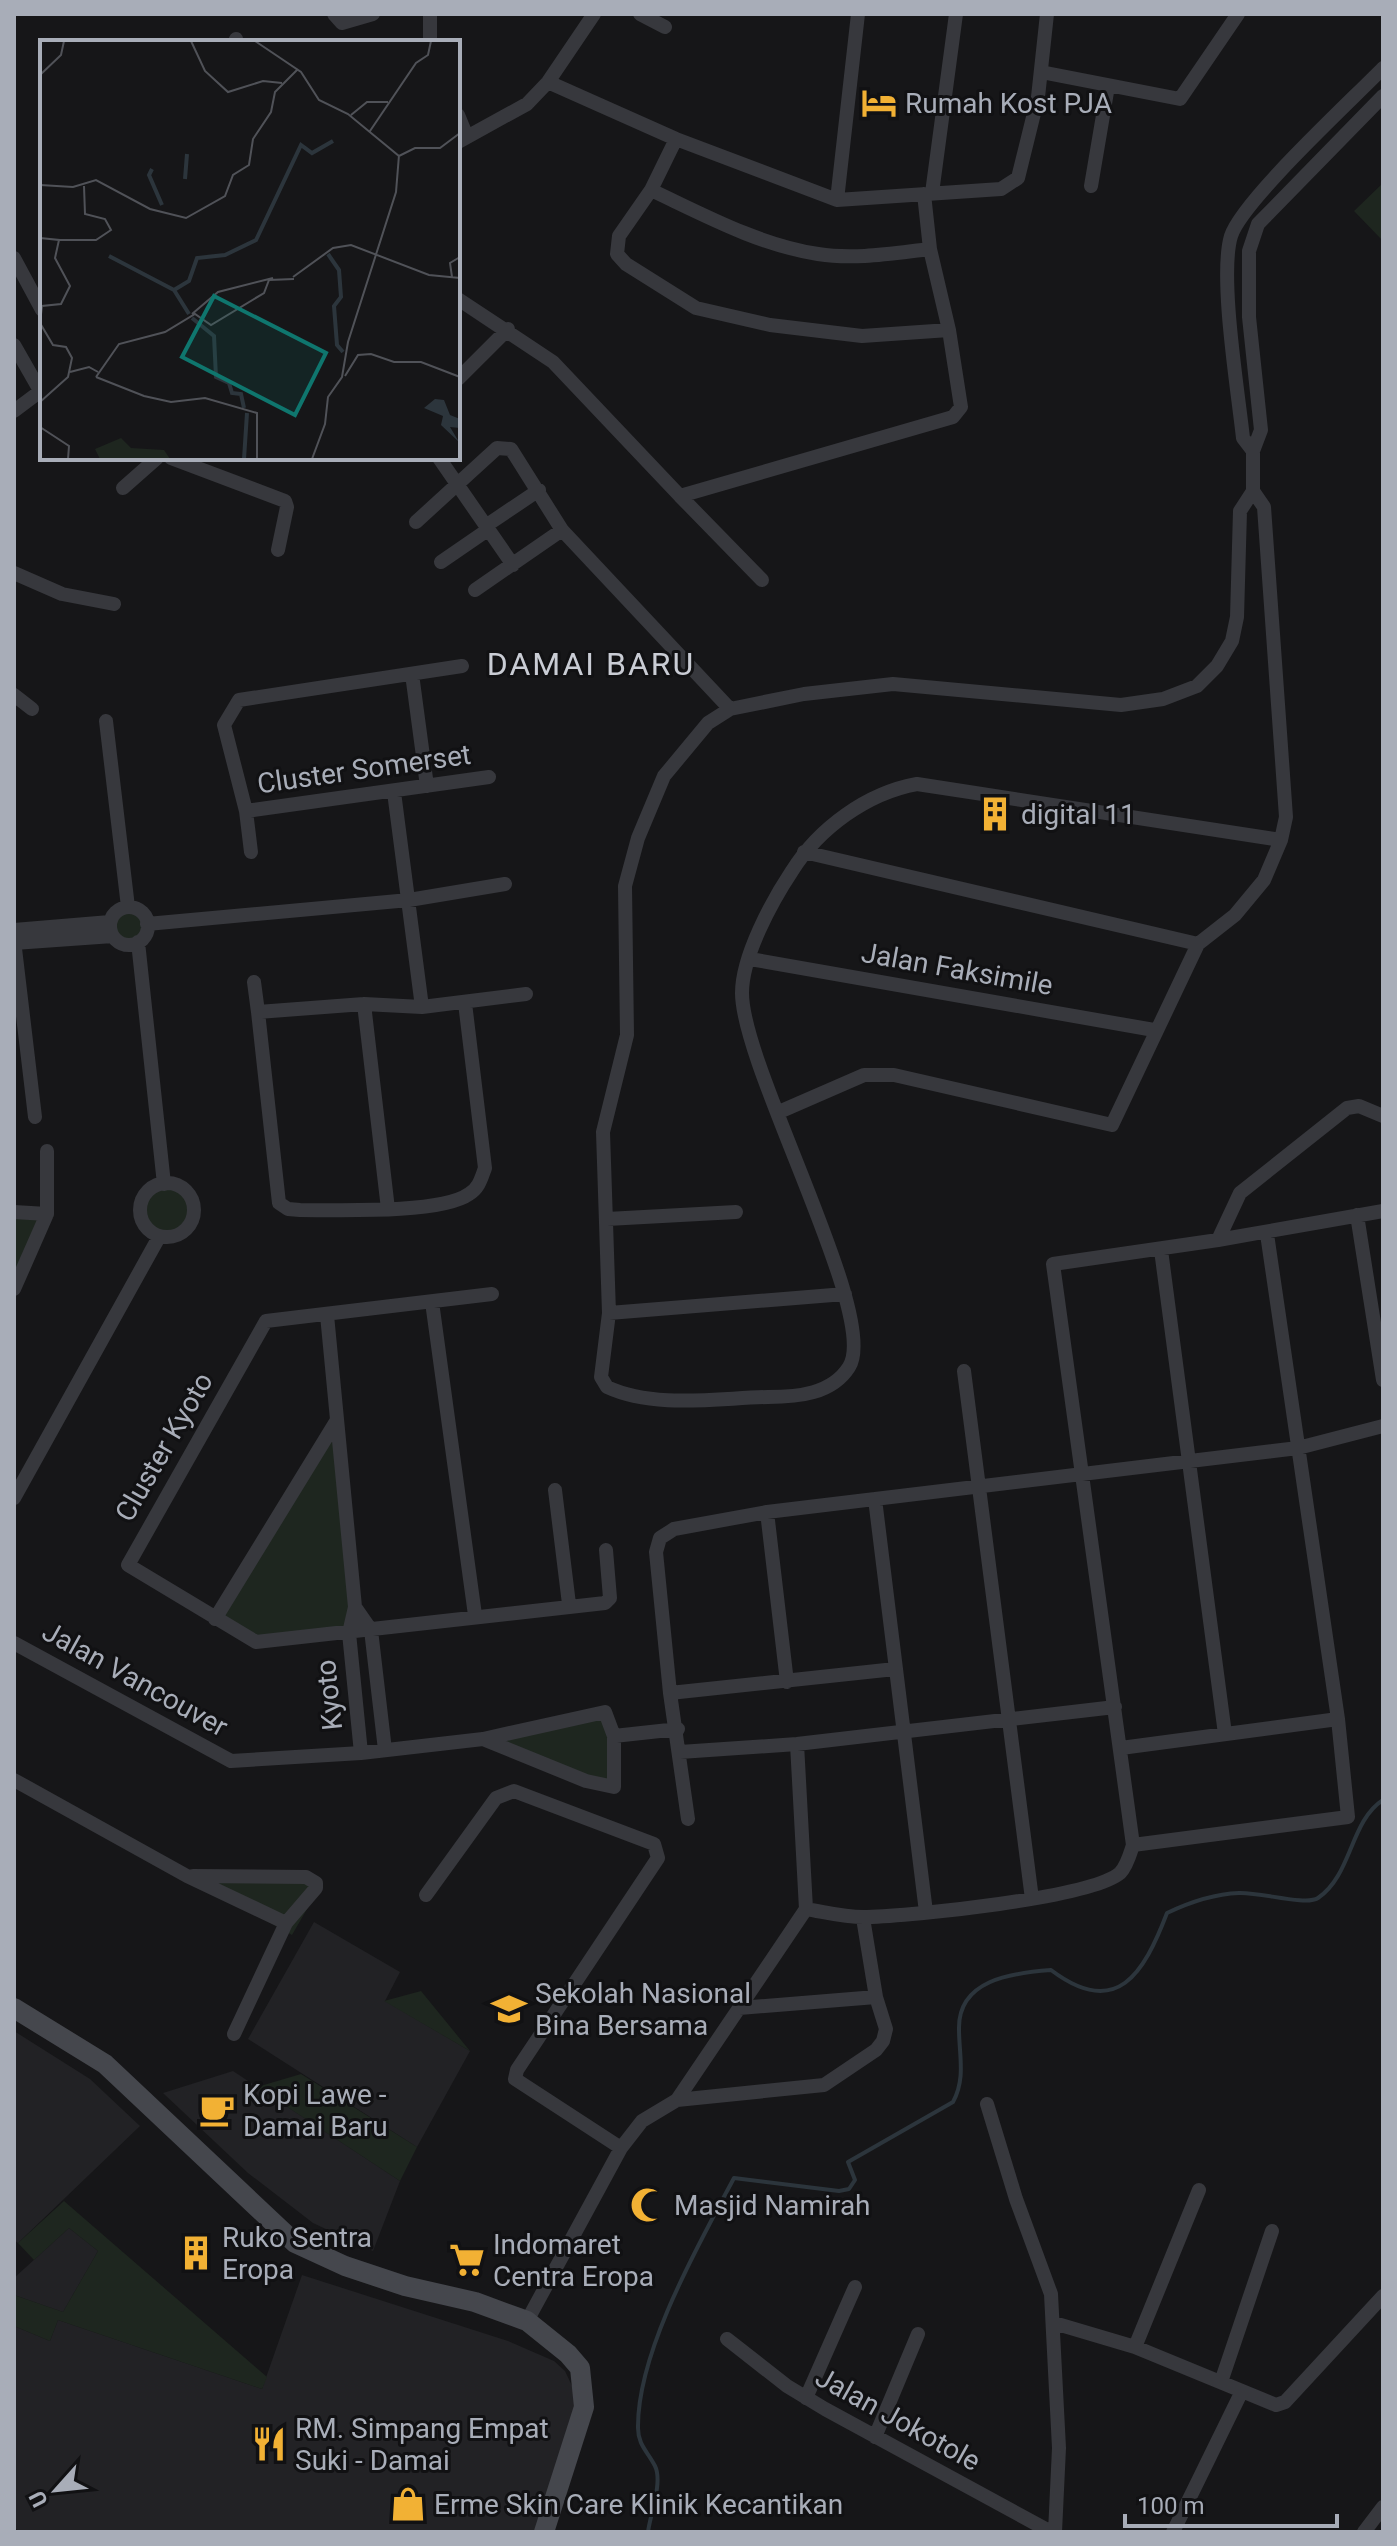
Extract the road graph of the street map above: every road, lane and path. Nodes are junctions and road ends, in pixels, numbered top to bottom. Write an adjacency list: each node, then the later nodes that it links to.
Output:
1 (334, 14): 2 (street)
2 (373, 14)
3 (430, 14): 11 (street)
4 (594, 14): 14 (street)
5 (640, 14): 10 (street)
6 (858, 14): 23 (street)
7 (956, 14): 22 (street)
8 (1047, 14): 13 (street)
9 (1238, 14): 15 (street)
10 (665, 27)
11 (430, 40)
12 (1383, 68): 21 (street)
13 (1041, 72): 15 (street); 22 (street)
14 (548, 82): 17 (street); 18 (street)
15 (1108, 86): 19 (street)
16 (1383, 96): 24 (street)
17 (676, 139): 20 (street); 23 (street)
18 (462, 140)
19 (1091, 186)
20 (651, 190): 25 (street); 32 (street)
21 (1262, 192): 24 (street); 30 (street)
22 (928, 194): 23 (street); 25 (street)
23 (837, 200)
24 (1275, 205): 29 (street)
25 (930, 249): 32 (street)
26 (14, 258): 28 (street)
27 (460, 300): 31 (street)
28 (40, 306)
29 (1249, 317): 30 (street); 38 (street)
30 (1232, 321): 38 (street)
31 (508, 329): 34 (street); 46 (street)
32 (949, 330): 46 (street)
33 (14, 345): 35 (street)
34 (460, 377)
35 (40, 390)
36 (40, 393): 37 (street)
37 (14, 411)
38 (1253, 451): 45 (street)
39 (155, 460): 43 (street)
40 (176, 460): 50 (street)
41 (440, 460): 42 (street)
42 (457, 482): 44 (street); 47 (street); 48 (street)
43 (123, 488)
44 (539, 490): 48 (street); 49 (street)
45 (1253, 491): 61 (street); 67 (street)
46 (680, 496): 54 (street)
47 (416, 522)
48 (488, 527): 51 (street); 52 (street)
49 (562, 530): 52 (street); 61 (street)
50 (278, 550)
51 (441, 562)
52 (513, 565): 55 (street)
53 (14, 573): 56 (street)
54 (762, 580)
55 (475, 590)
56 (114, 604)
57 (462, 666): 58 (street, Cluster Somerset)
58 (412, 674): 64 (street); 66 (street, Cluster Somerset)
59 (14, 695): 60 (street)
60 (32, 709)
61 (730, 709): 99 (street)
62 (106, 721): 72 (street)
63 (489, 777): 64 (street, Cluster Somerset)
64 (427, 786): 65 (street, Cluster Somerset)
65 (394, 792): 66 (street, Cluster Somerset); 71 (street)
66 (246, 811): 68 (street, Cluster Somerset)
67 (1281, 840): 69 (street); 78 (street)
68 (251, 852)
69 (804, 852): 78 (street); 79 (street)
70 (505, 884): 71 (street)
71 (409, 900): 73 (street); 84 (street)
72 (128, 907): 73 (street); 74 (street)
73 (147, 924): 77 (street)
74 (112, 929): 75 (street); 76 (street); 77 (street)
75 (14, 930)
76 (14, 942): 87 (street)
77 (138, 942): 92 (street)
78 (1198, 944): 86 (street)
79 (750, 959): 86 (street, Jalan Faksimile); 88 (street)
80 (254, 982): 85 (street)
81 (526, 994): 82 (street)
82 (465, 1003): 84 (street); 93 (street)
83 (364, 1004): 84 (street); 85 (street); 93 (street)
84 (422, 1007)
85 (258, 1012): 93 (street)
86 (1154, 1030): 88 (street)
87 (21, 1085): 90 (street)
88 (779, 1112): 106 (street)
89 (1383, 1116): 102 (street)
90 (35, 1117)
91 (47, 1151): 97 (street)
92 (164, 1184): 101 (street); 101 (street)
93 (388, 1209)
94 (1383, 1211): 98 (street)
95 (14, 1212): 97 (street)
96 (736, 1212): 99 (street)
97 (47, 1214): 104 (street)
98 (1357, 1215): 100 (street); 111 (street)
99 (607, 1219): 108 (street)
100 (1267, 1234): 102 (street); 114 (street)
101 (159, 1237): 119 (street)
102 (1218, 1240): 103 (street)
103 (1161, 1250): 115 (street); 116 (street)
104 (14, 1288)
105 (492, 1294): 107 (street, Cluster Kyoto)
106 (845, 1294): 108 (street); 108 (street)
107 (432, 1302): 109 (street, Cluster Kyoto); 125 (street)
108 (609, 1313)
109 (327, 1315): 112 (street); 126 (street, Cluster Kyoto)
110 (964, 1371): 117 (street)
111 (1383, 1380)
112 (337, 1420): 124 (street); 126 (street)
113 (1383, 1426): 114 (street)
114 (1298, 1448): 115 (street); 135 (street)
115 (1189, 1460): 116 (street); 138 (street)
116 (1085, 1474): 117 (street); 133 (street)
117 (981, 1487): 120 (street); 134 (street)
118 (555, 1490): 123 (street)
119 (14, 1498)
120 (875, 1499): 121 (street); 130 (street)
121 (767, 1512): 131 (street); 132 (street)
122 (606, 1550): 123 (street, Cluster Kyoto)
123 (569, 1604): 125 (street, Cluster Kyoto)
124 (355, 1607): 127 (street); 128 (street, Kyoto)
125 (475, 1615): 127 (street, Cluster Kyoto)
126 (215, 1619): 128 (street, Cluster Kyoto)
127 (371, 1630): 128 (street, Cluster Kyoto); 143 (street)
128 (349, 1633): 145 (street, Kyoto)
129 (14, 1643): 145 (street, Jalan Vancouver)
130 (895, 1669): 131 (street); 137 (street)
131 (787, 1682): 132 (street)
132 (670, 1693): 136 (street)
133 (1115, 1707): 134 (street); 142 (street)
134 (1010, 1719): 137 (street); 151 (street)
135 (1338, 1719): 138 (street); 148 (street)
136 (678, 1729): 139 (street); 144 (street)
137 (903, 1731): 141 (street); 153 (street)
138 (1225, 1734): 142 (street)
139 (614, 1736): 140 (street, Jalan Vancouver); 140 (street)
140 (483, 1739): 143 (street, Jalan Vancouver)
141 (797, 1744): 144 (street); 152 (street)
142 (1121, 1748): 148 (street)
143 (385, 1750): 145 (street, Jalan Vancouver)
144 (680, 1752): 147 (street)
145 (361, 1753)
146 (14, 1780): 149 (street)
147 (688, 1819)
148 (1133, 1845): 151 (street)
149 (187, 1876): 155 (street); 155 (street)
150 (426, 1895): 162 (street)
151 (1032, 1899): 153 (street)
152 (806, 1909): 154 (street); 158 (street)
153 (926, 1912): 154 (street)
154 (863, 1918): 156 (street)
155 (286, 1923): 159 (street)
156 (876, 1997): 158 (street); 160 (street)
157 (14, 2008): 167 (main road)
158 (739, 2008): 160 (street)
159 (234, 2034)
160 (677, 2100): 162 (street)
161 (987, 2104): 168 (street)
162 (621, 2148): 167 (street)
163 (1199, 2190): 171 (street)
164 (1272, 2231): 172 (street)
165 (855, 2287): 174 (street)
166 (1383, 2296): 173 (street)
167 (527, 2321): 177 (main road)
168 (1054, 2323): 171 (street); 178 (street)
169 (918, 2334): 175 (street)
170 (727, 2339): 174 (street, Jalan Jokotole)
171 (1135, 2347): 172 (street)
172 (1222, 2379): 173 (street)
173 (1242, 2391): 179 (street)
174 (806, 2398): 175 (street, Jalan Jokotole)
175 (875, 2437): 178 (street, Jalan Jokotole)
176 (1383, 2507): 180 (street)
177 (544, 2532)
178 (1053, 2532)
179 (1173, 2532)
180 (1364, 2532)

